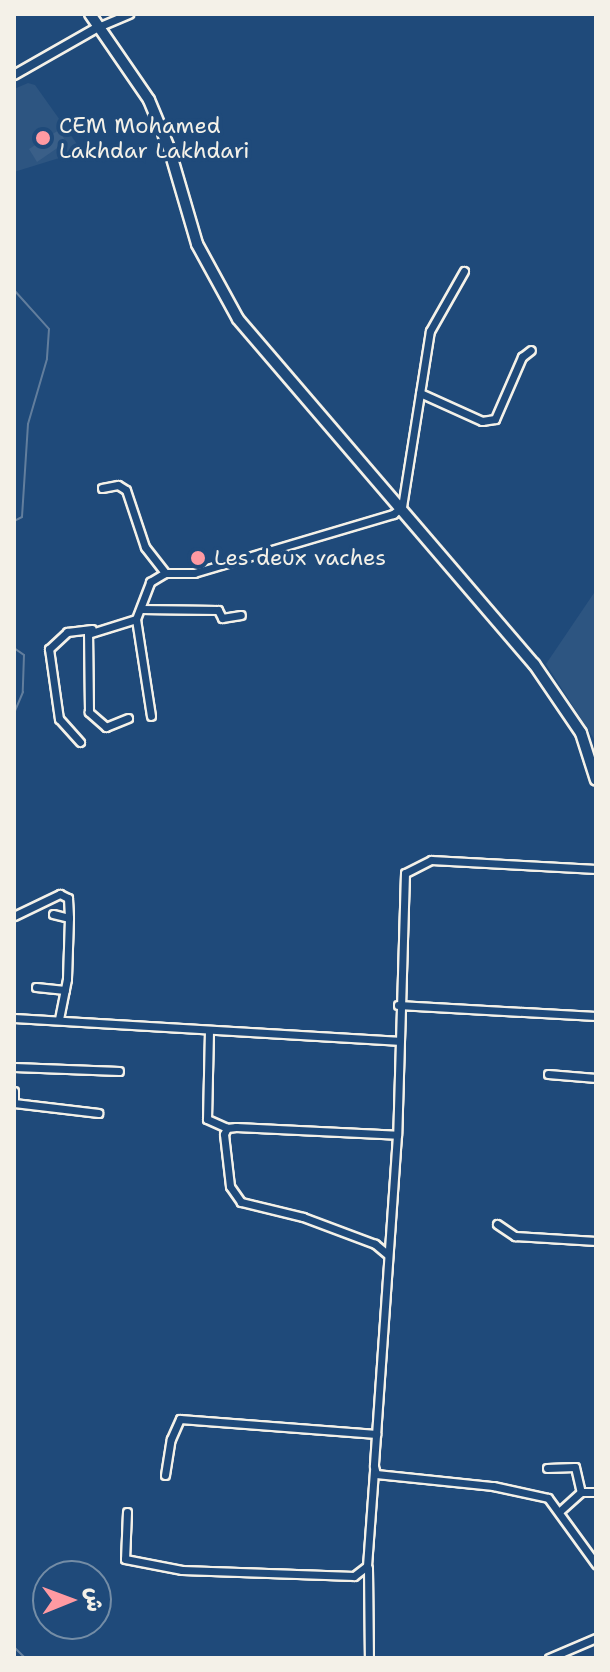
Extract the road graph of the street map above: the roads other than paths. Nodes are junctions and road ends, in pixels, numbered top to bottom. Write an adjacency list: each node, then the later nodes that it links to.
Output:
1 (90, 14): 3 (main road)
2 (129, 14): 3 (street)
3 (98, 27): 4 (street); 9 (main road)
4 (14, 75)
5 (464, 271): 7 (street)
6 (531, 350): 7 (street)
7 (420, 393): 9 (street)
8 (102, 488): 10 (street)
9 (402, 507): 10 (street); 18 (main road)
10 (165, 573): 11 (street)
11 (141, 609): 12 (street); 13 (street)
12 (241, 615)
13 (136, 619): 14 (street); 15 (street)
14 (93, 629): 16 (street); 17 (street)
15 (151, 716)
16 (128, 718)
17 (80, 742)
18 (591, 745): 19 (main road)
19 (596, 780)
20 (596, 869): 26 (street)
21 (53, 914): 23 (street)
22 (14, 916): 23 (street)
23 (69, 918): 25 (street)
24 (36, 987): 25 (street)
25 (65, 990): 29 (street)
26 (398, 1005): 27 (street); 31 (street)
27 (596, 1016)
28 (14, 1018): 29 (street)
29 (59, 1019): 30 (street)
30 (209, 1031): 31 (street); 38 (street)
31 (397, 1041): 39 (street)
32 (14, 1067): 33 (street)
33 (119, 1071)
34 (548, 1074): 35 (street)
35 (596, 1078)
36 (14, 1091): 37 (street)
37 (98, 1113)
38 (227, 1128): 39 (street); 42 (street)
39 (397, 1135): 42 (street)
40 (497, 1224): 41 (street)
41 (596, 1241)
42 (387, 1254): 43 (street)
43 (376, 1434): 45 (street); 46 (street)
44 (547, 1468): 47 (street)
45 (375, 1470): 49 (street); 52 (street)
46 (165, 1475)
47 (581, 1492): 48 (street); 49 (street)
48 (596, 1492)
49 (561, 1510): 51 (street)
50 (127, 1512): 52 (street)
51 (596, 1564)
52 (367, 1566): 54 (street)
53 (596, 1638): 55 (street)
54 (369, 1658)
55 (549, 1658)

